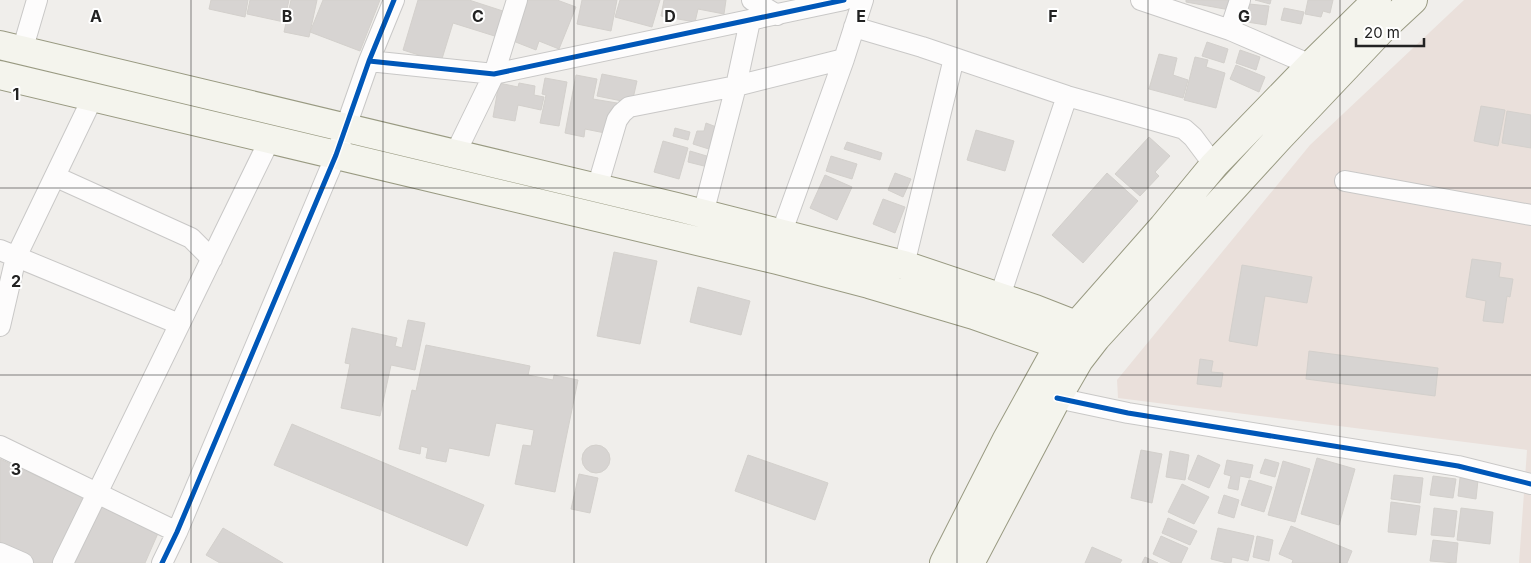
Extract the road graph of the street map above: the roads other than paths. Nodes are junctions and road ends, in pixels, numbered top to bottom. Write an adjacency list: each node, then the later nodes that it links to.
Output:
1 (37, 0): 15 (street)
2 (394, 0): 18 (street)
3 (517, 0): 20 (street)
4 (752, 0): 11 (street)
5 (844, 0): 11 (street)
6 (863, 0): 13 (street)
7 (1140, 0): 14 (street)
8 (1240, 0): 14 (street)
9 (1377, 0): 19 (main road)
10 (1413, 0): 42 (main road)
11 (777, 15): 12 (street)
12 (750, 20): 20 (street); 22 (street)
13 (854, 27): 16 (street); 17 (street)
14 (1230, 30): 19 (street)
15 (11, 48): 25 (main road)
16 (954, 58): 23 (street); 38 (street)
17 (844, 59): 22 (street); 35 (street)
18 (369, 61): 20 (street); 25 (street)
19 (1311, 65): 29 (main road)
20 (494, 74): 27 (street)
21 (0, 75): 24 (main road)
22 (736, 86): 32 (street); 33 (street)
23 (1067, 96): 29 (street); 39 (street)
24 (93, 97): 26 (main road); 36 (street)
25 (345, 128): 27 (main road); 28 (street)
26 (270, 139): 28 (main road); 37 (street)
27 (455, 154): 32 (main road)
28 (336, 155): 42 (main road); 47 (street)
29 (1214, 165): 42 (main road)
30 (65, 181): 37 (street)
31 (1345, 181): 34 (street)
32 (597, 188): 33 (main road)
33 (703, 214): 35 (main road)
34 (1531, 215)
35 (781, 234): 38 (main road)
36 (8, 253): 40 (street); 41 (street)
37 (212, 259): 40 (street)
38 (904, 265): 39 (main road)
39 (1000, 296): 42 (main road)
40 (179, 324): 46 (street)
41 (0, 326)
42 (1077, 342): 43 (main road); 52 (main road)
43 (1057, 398): 45 (street); 53 (main road)
44 (0, 446): 46 (street)
45 (1531, 484)
46 (97, 493): 47 (street); 50 (street)
47 (176, 532): 51 (street)
48 (0, 553): 49 (street)
49 (23, 563)
50 (63, 563)
51 (162, 563)
52 (944, 563)
53 (970, 563)

